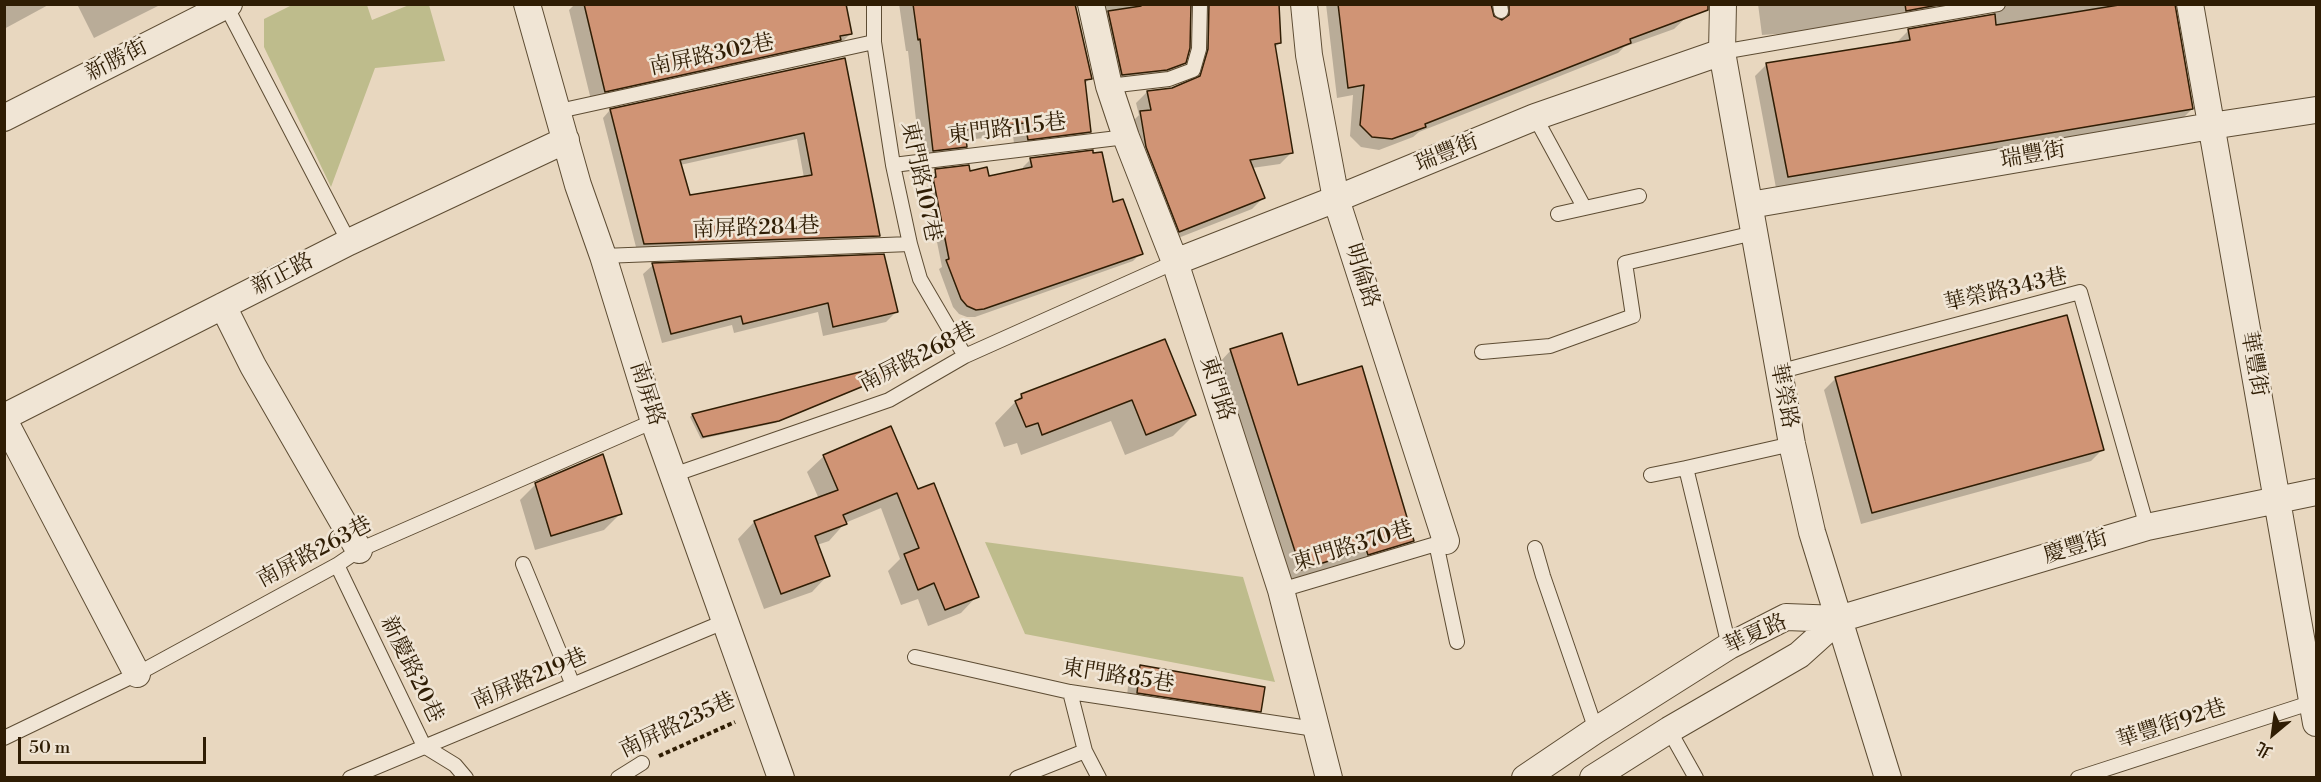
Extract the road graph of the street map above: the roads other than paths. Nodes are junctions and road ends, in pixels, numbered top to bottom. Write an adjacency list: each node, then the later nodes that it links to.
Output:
1 (527, 4): 14 (street, 南屏路)
2 (874, 4): 10 (lane, 東門路107巷)
3 (1091, 4): 12 (street, 東門路)
4 (1200, 4): 12 (lane)
5 (1304, 4): 22 (street, 明倫路)
6 (1724, 4): 11 (street, 華榮路)
7 (1998, 4): 11 (lane)
8 (2190, 4): 17 (street, 華豐街)
9 (227, 5): 16 (street, 新勝街); 27 (lane)
10 (874, 42): 14 (lane, 南屏路302巷); 20 (lane, 東門路107巷)
11 (1722, 52): 15 (street, 瑞豐街); 23 (street, 華榮路)
12 (1110, 86): 18 (street, 東門路)
13 (2316, 110): 17 (street, 瑞豐街)
14 (558, 111): 19 (street, 南屏路)
15 (1535, 117): 22 (street, 瑞豐街); 24 (lane)
16 (4, 118)
17 (2211, 126): 23 (street, 瑞豐街); 42 (street, 華豐街)
18 (1126, 137): 20 (lane, 東門路115巷); 30 (street, 東門路)
19 (566, 140): 27 (street, 新正路); 29 (street, 南屏路)
20 (893, 165): 28 (lane, 東門路107巷)
21 (1639, 196): 24 (lane)
22 (1336, 199): 30 (street, 瑞豐街); 44 (street, 明倫路)
23 (1750, 206): 26 (street, 華榮路)
24 (1584, 207): 25 (lane)
25 (1558, 214)
26 (1754, 233): 32 (lane); 34 (street, 華榮路)
27 (349, 242): 31 (street, 新正路)
28 (910, 244): 29 (lane, 南屏路284巷); 33 (lane, 東門路107巷)
29 (603, 256): 36 (street, 南屏路)
30 (1175, 262): 33 (lane, 南屏路268巷); 49 (street, 東門路)
31 (223, 306): 35 (street, 新正路); 46 (street)
32 (1482, 352)
33 (965, 356): 39 (lane, 南屏路268巷)
34 (1778, 372): 37 (street, 華榮路); 43 (lane, 華榮路343巷)
35 (4, 419): 56 (street)
36 (654, 421): 39 (street, 南屏路); 46 (lane, 南屏路263巷)
37 (1792, 444): 38 (lane); 50 (street, 華榮路)
38 (1686, 468): 40 (lane); 53 (lane)
39 (673, 475): 51 (street, 南屏路)
40 (1651, 475)
41 (2316, 492): 42 (street, 慶豐街)
42 (2277, 500): 43 (street, 慶豐街); 54 (street, 華豐街)
43 (2147, 527): 50 (street, 慶豐街)
44 (1441, 542): 49 (lane, 東門路370巷); 52 (lane, 東門路370巷)
45 (1535, 548): 61 (lane)
46 (359, 550): 48 (lane, 南屏路263巷)
47 (523, 564): 57 (lane)
48 (337, 565): 56 (lane, 南屏路263巷); 64 (lane, 新慶路20巷)
49 (1281, 590): 60 (street, 東門路)
50 (1839, 619): 53 (street, 華夏路); 62 (street, 華夏路); 77 (street, 華榮路)
51 (726, 621): 57 (lane, 南屏路219巷); 70 (street, 南屏路)
52 (1458, 642)
53 (1728, 646): 61 (street, 華夏路)
54 (2310, 649): 59 (street, 華豐街)
55 (915, 657): 58 (lane, 東門路85巷)
56 (137, 674): 63 (lane, 南屏路263巷)
57 (573, 685): 64 (lane, 南屏路219巷)
58 (1070, 692): 60 (lane, 東門路85巷); 65 (lane)
59 (2315, 713): 78 (lane, 華豐街92巷)
60 (1315, 729): 73 (street, 東門路)
61 (1596, 730): 74 (street, 華夏路)
62 (1669, 730): 75 (street, 華夏路); 76 (lane)
63 (4, 738)
64 (424, 746): 67 (lane, 南屏路219巷); 68 (lane, 新慶路20巷)
65 (1085, 751): 71 (lane); 72 (lane)
66 (642, 764): 69 (lane, 南屏路235巷)
67 (350, 777)
68 (466, 777)
69 (618, 777)
70 (781, 777)
71 (1017, 777)
72 (1099, 777)
73 (1329, 777)
74 (1526, 777)
75 (1593, 777)
76 (1696, 777)
77 (1888, 777)
78 (2078, 777)

